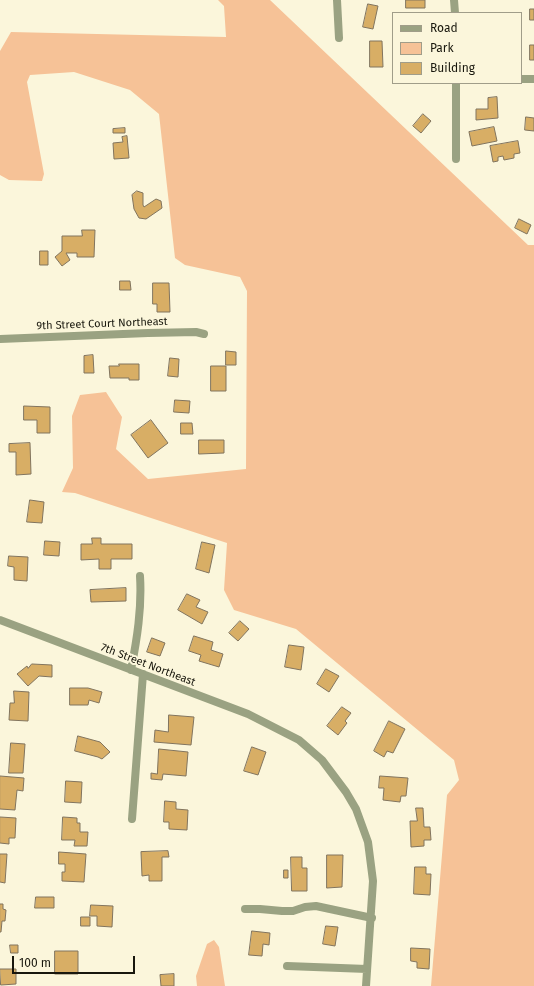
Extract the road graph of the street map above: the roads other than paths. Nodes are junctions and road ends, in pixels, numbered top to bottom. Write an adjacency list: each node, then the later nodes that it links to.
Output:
1 (337, 0): 4 (street)
2 (454, 0): 3 (street)
3 (455, 12)
4 (339, 38)
5 (522, 79): 6 (street)
6 (534, 79)
7 (456, 84): 8 (street)
8 (456, 159)
9 (204, 334): 10 (street, 9th Street Court Northeast)
10 (0, 338)
11 (140, 576): 13 (street)
12 (0, 620): 13 (street, 7th Street Northeast)
13 (131, 670): 14 (street, 7th Street Northeast)
14 (143, 674): 15 (street); 17 (street, 7th Street Northeast)
15 (132, 819)
16 (245, 909): 17 (street)
17 (372, 918): 19 (street, 7th Street Northeast)
18 (287, 966): 19 (street)
19 (367, 969): 20 (street, 7th Street Northeast)
20 (366, 986)

